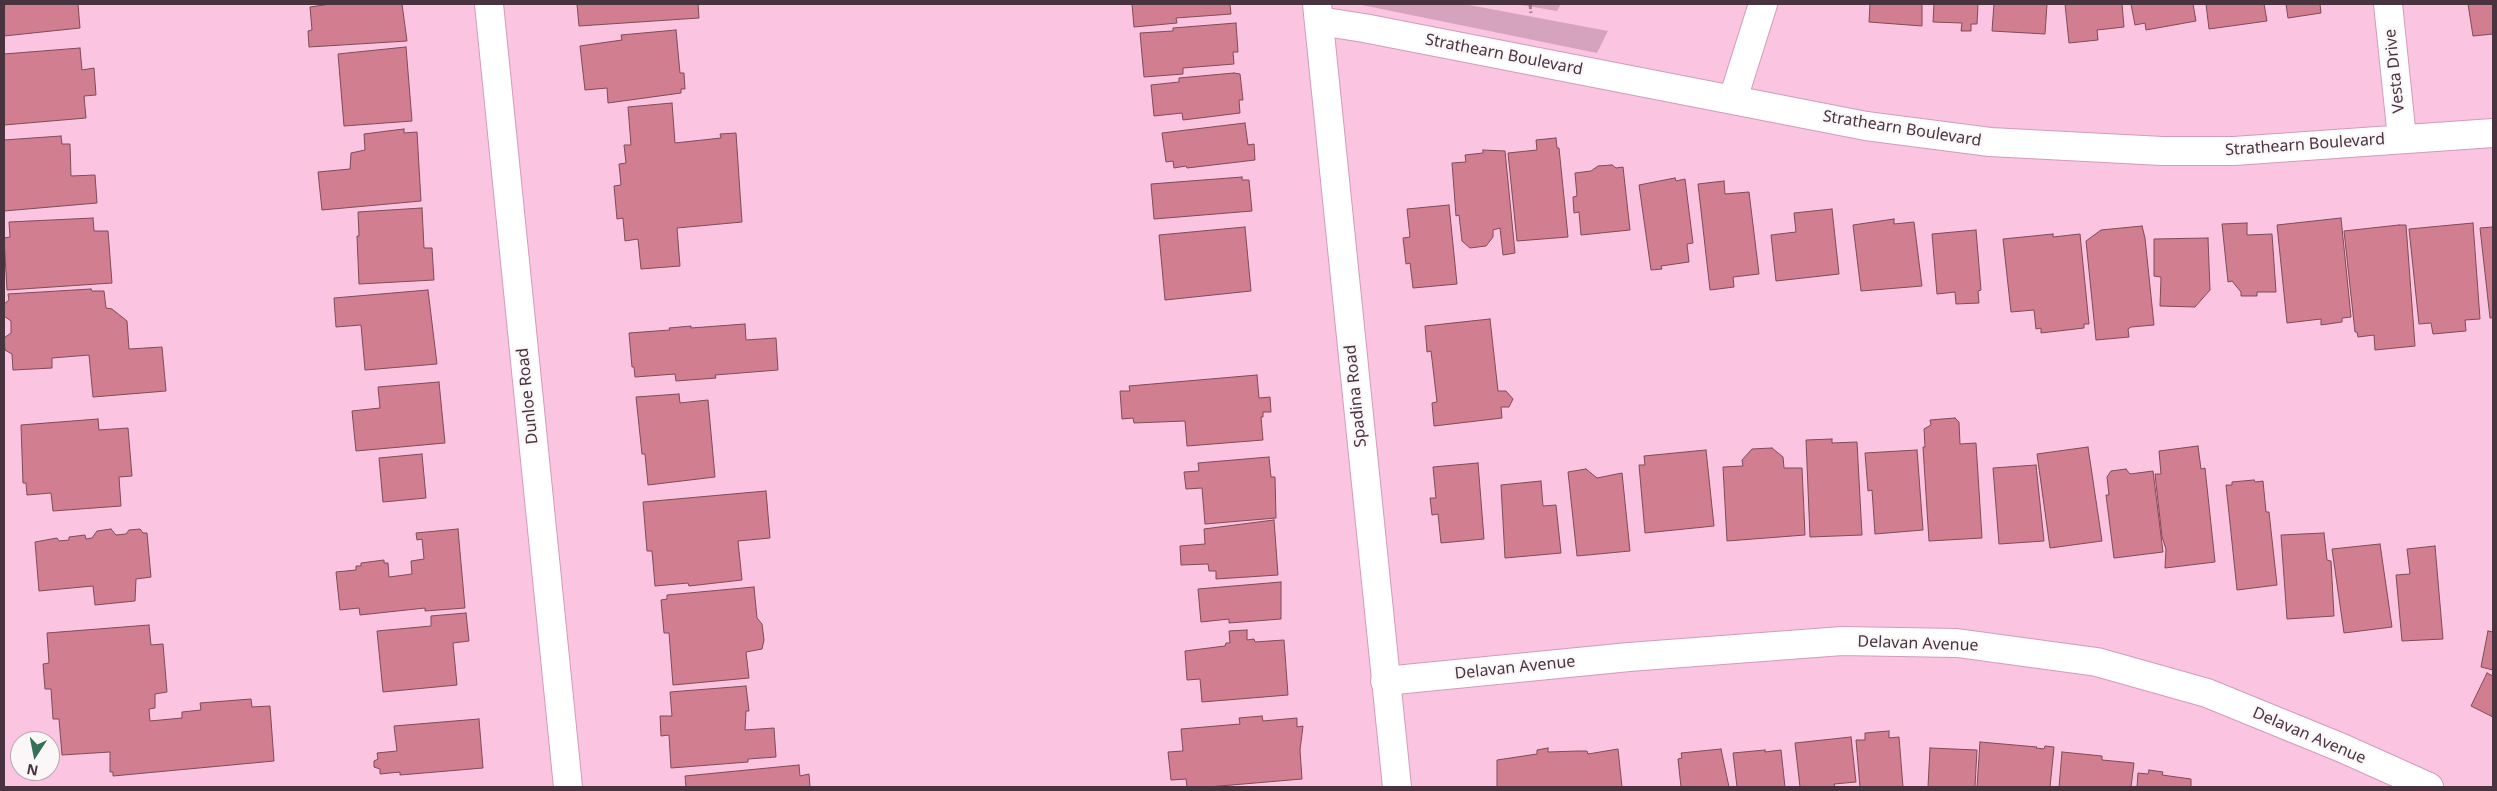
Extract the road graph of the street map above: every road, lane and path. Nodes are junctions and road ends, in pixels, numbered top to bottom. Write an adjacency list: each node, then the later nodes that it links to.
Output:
1 (489, 4): 11 (street, Dunloe Road)
2 (1530, 4): 5 (path)
3 (1764, 4): 7 (street)
4 (2388, 4): 9 (street, Vesta Drive)
5 (1531, 12)
6 (1318, 13): 7 (street, Strathearn Boulevard); 10 (street, Spadina Road)
7 (1733, 99): 9 (street, Strathearn Boulevard)
8 (2493, 133): 9 (street, Strathearn Boulevard)
9 (2402, 138)
10 (1385, 680): 12 (street, Spadina Road); 13 (street, Delavan Avenue)
11 (568, 787)
12 (1396, 787)
13 (2429, 787)

